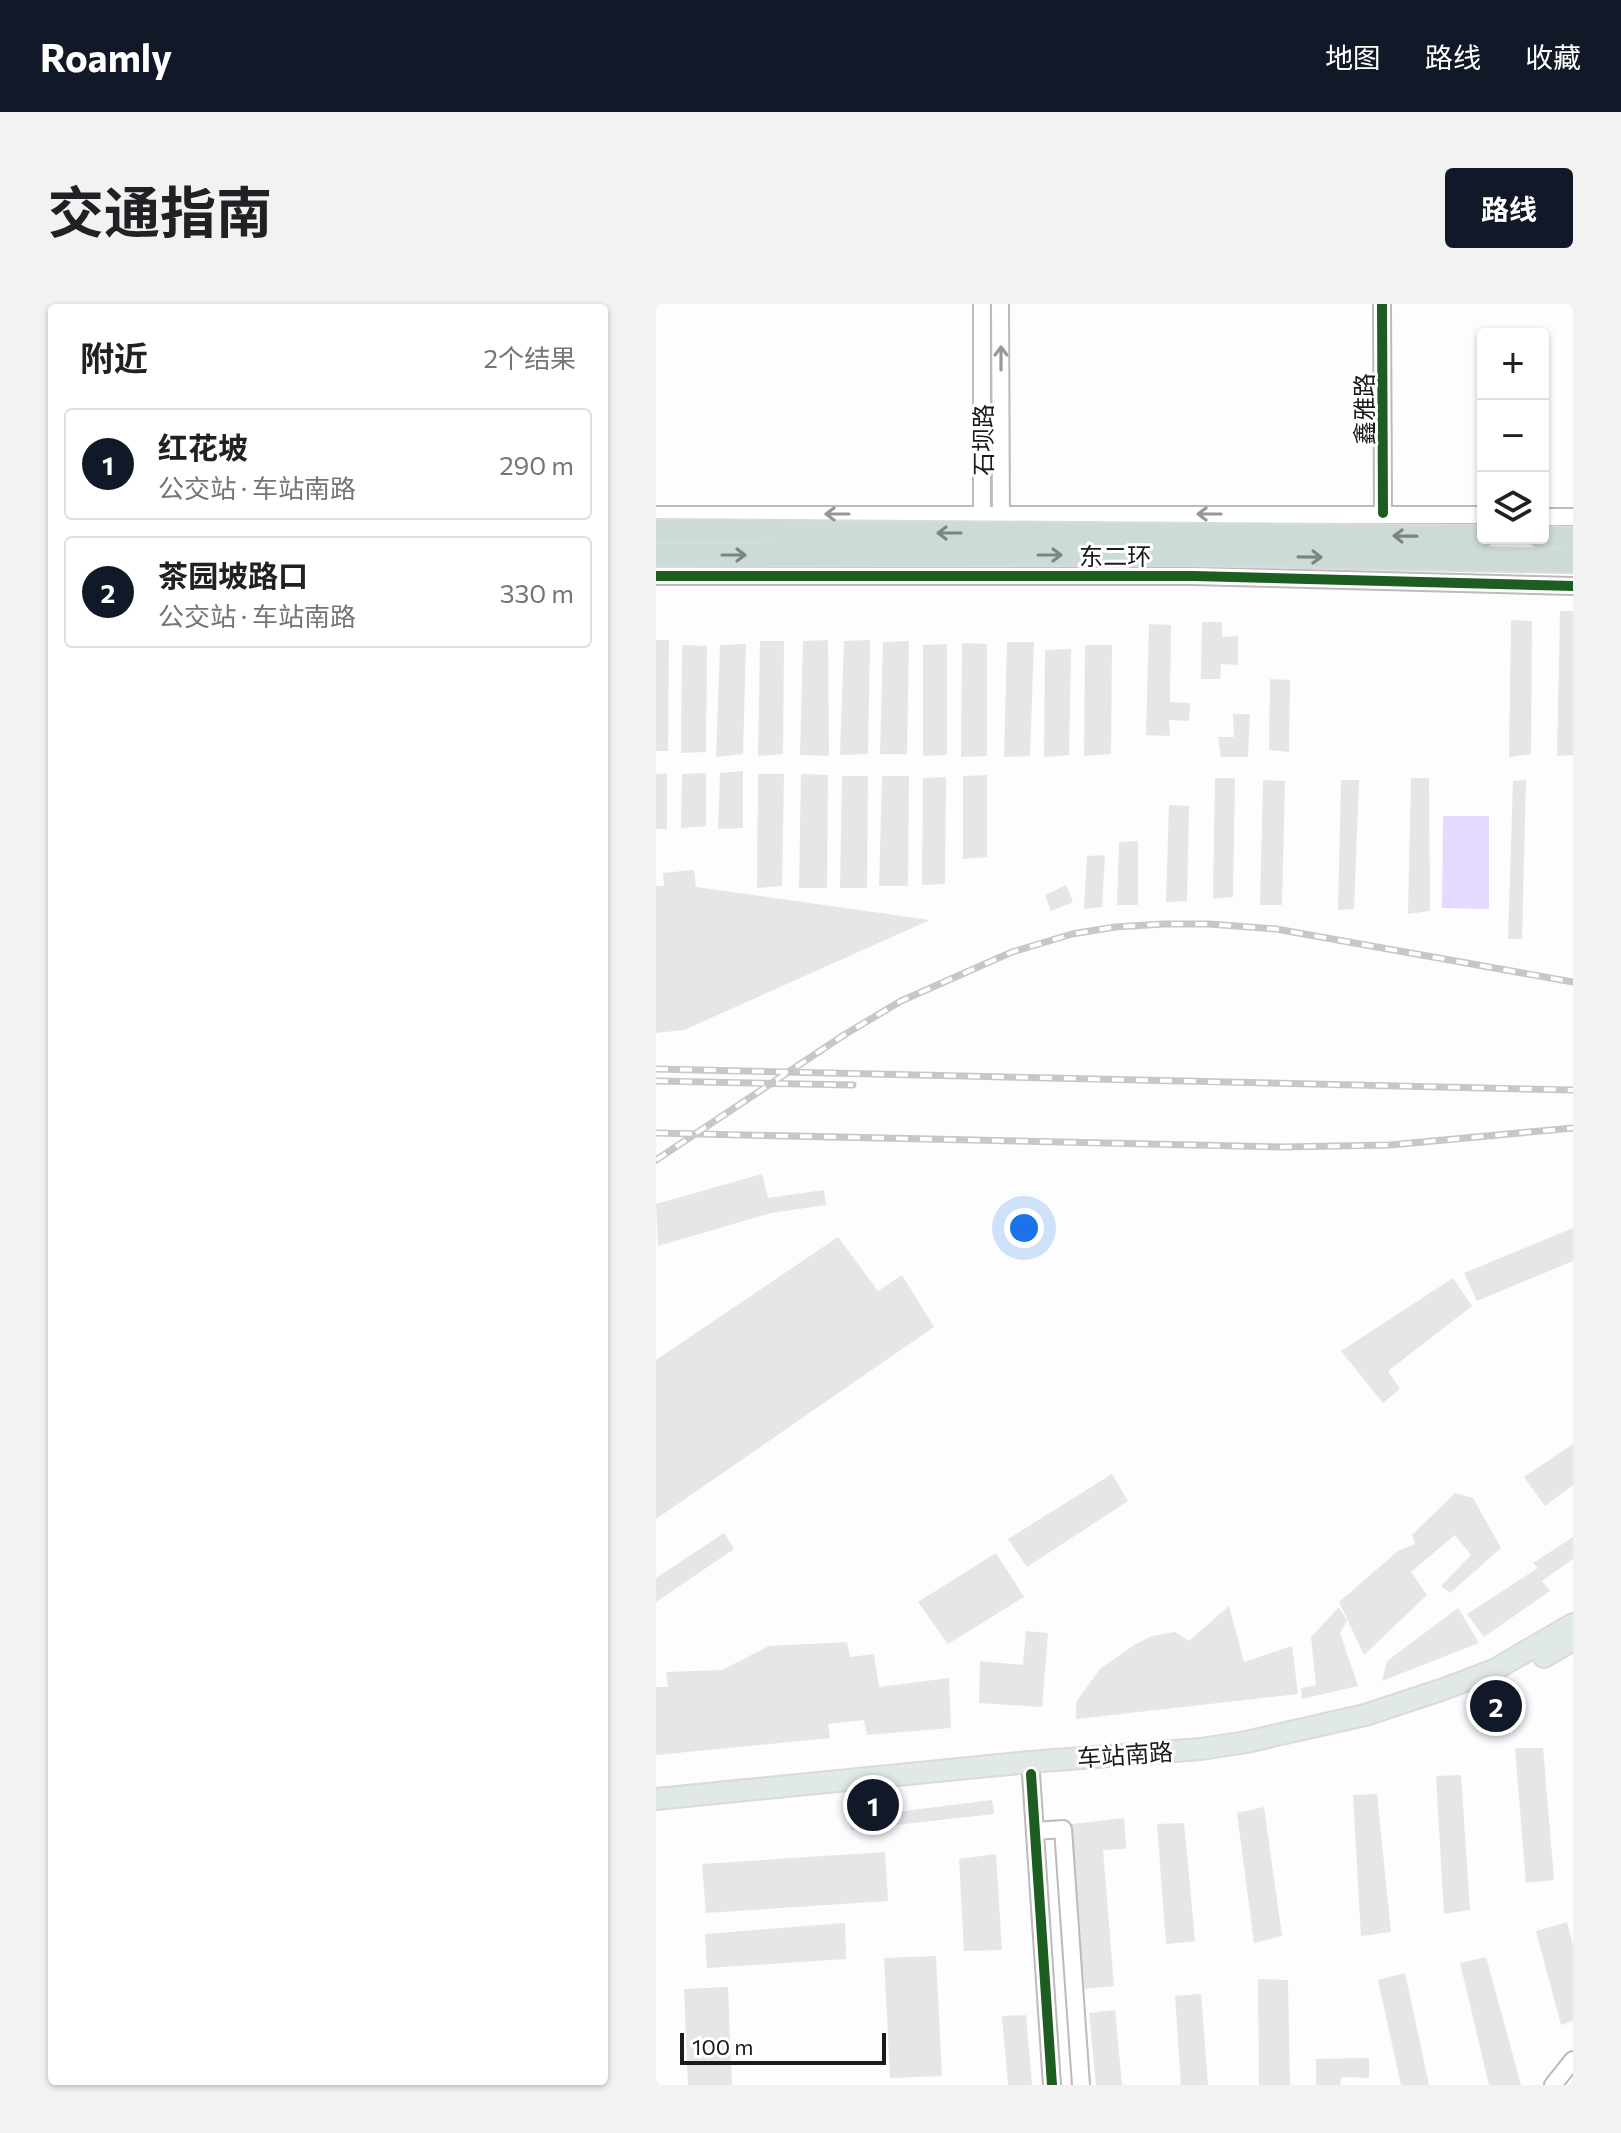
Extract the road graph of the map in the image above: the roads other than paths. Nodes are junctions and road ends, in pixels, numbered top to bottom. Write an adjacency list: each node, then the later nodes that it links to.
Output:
1 (982, 304): 5 (street, 石坝路)
2 (1000, 304): 6 (street, 石坝路, one-way to 2)
3 (1382, 304): 4 (street, 鑫雅路)
4 (1383, 513): 6 (street, one-way to 6); 8 (street)
5 (982, 514): 6 (street); 7 (street, one-way to 7); 18 (street, 石坝路)
6 (1001, 514): 19 (street, 石坝路)
7 (656, 515)
8 (1477, 515)
9 (1549, 517): 10 (street)
10 (1573, 517)
11 (656, 531): 12 (highway, 东二环, one-way to 11, bridge)
12 (1477, 537)
13 (1549, 538): 14 (highway)
14 (1573, 539)
15 (656, 555): 16 (highway, 东二环, one-way to 16, bridge)
16 (1573, 561)
17 (656, 576): 18 (street)
18 (981, 576): 19 (street)
19 (1002, 576): 20 (street)
20 (1573, 586)
21 (1573, 1624): 24 (main road, 车站南路)
22 (1573, 1640): 23 (main road, 车站南路)
23 (1031, 1774): 25 (main road, 车站南路); 26 (street)
24 (656, 1799)
25 (656, 1811)
26 (1035, 1831): 28 (street); 29 (street)
27 (1573, 2060): 30 (street)
28 (1052, 2085)
29 (1081, 2085)
30 (1553, 2085)

